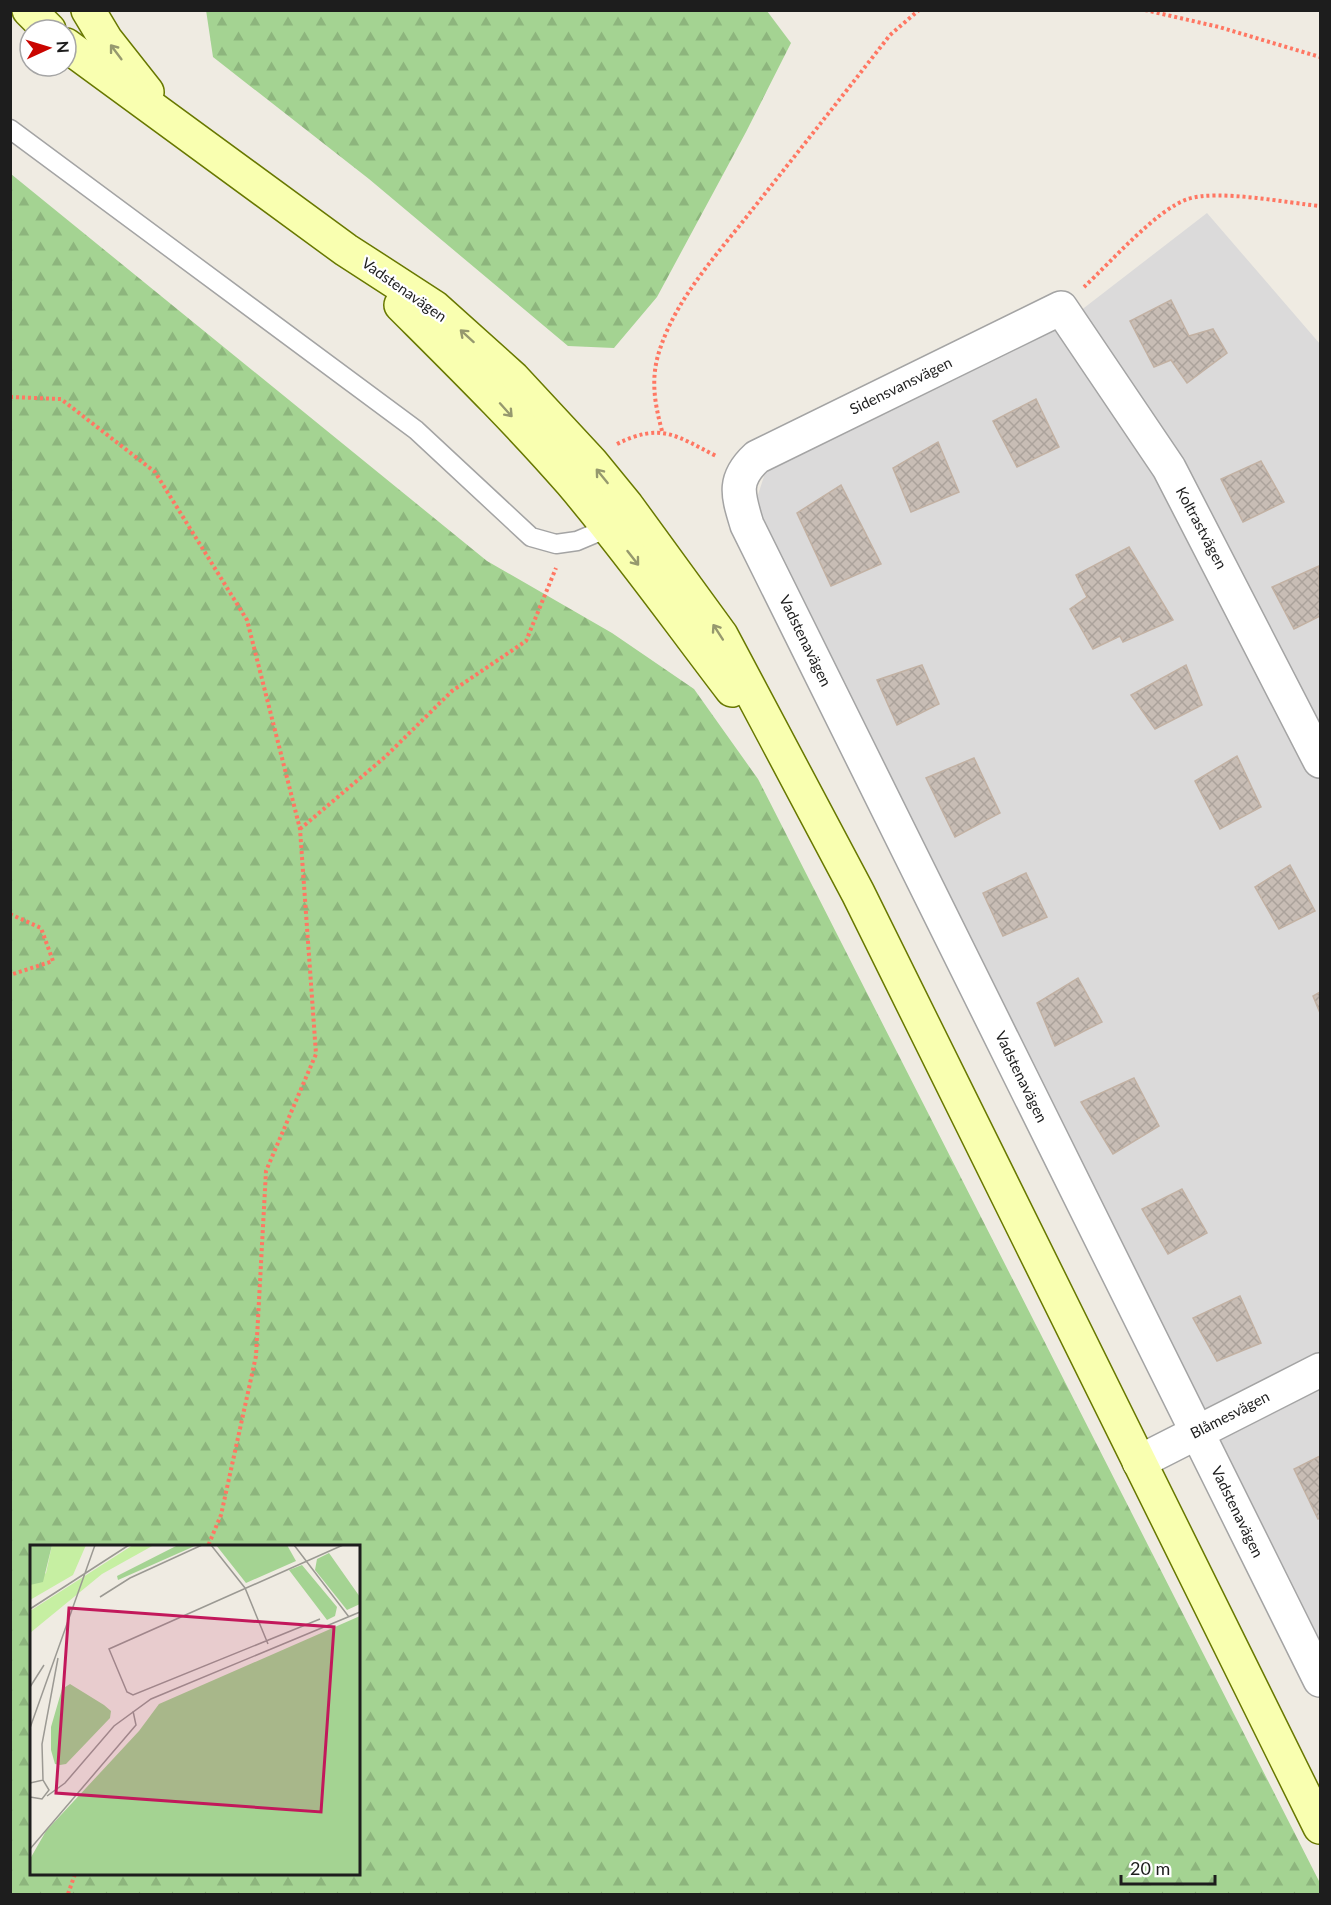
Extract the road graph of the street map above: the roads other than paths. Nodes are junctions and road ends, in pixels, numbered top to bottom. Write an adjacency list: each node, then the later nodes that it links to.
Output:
1 (88, 10): 3 (main road, Vadstenavägen, one-way to 1)
2 (78, 56): 3 (main road, Vadstenavägen)
3 (164, 115): 7 (main road, Vadstenavägen)
4 (10, 129): 7 (lane)
5 (1061, 308): 6 (street, Sidensvansvägen); 8 (street, Koltrastvägen)
6 (744, 469): 10 (street, Vadstenavägen)
7 (617, 516): 11 (main road, Vadstenavägen)
8 (1320, 760)
9 (1320, 1370): 10 (street, Blåmesvägen)
10 (1197, 1432): 11 (street, Blåmesvägen); 12 (street, Vadstenavägen)
11 (1139, 1462): 13 (main road, Vadstenavägen)
12 (1320, 1680)
13 (1320, 1827)

